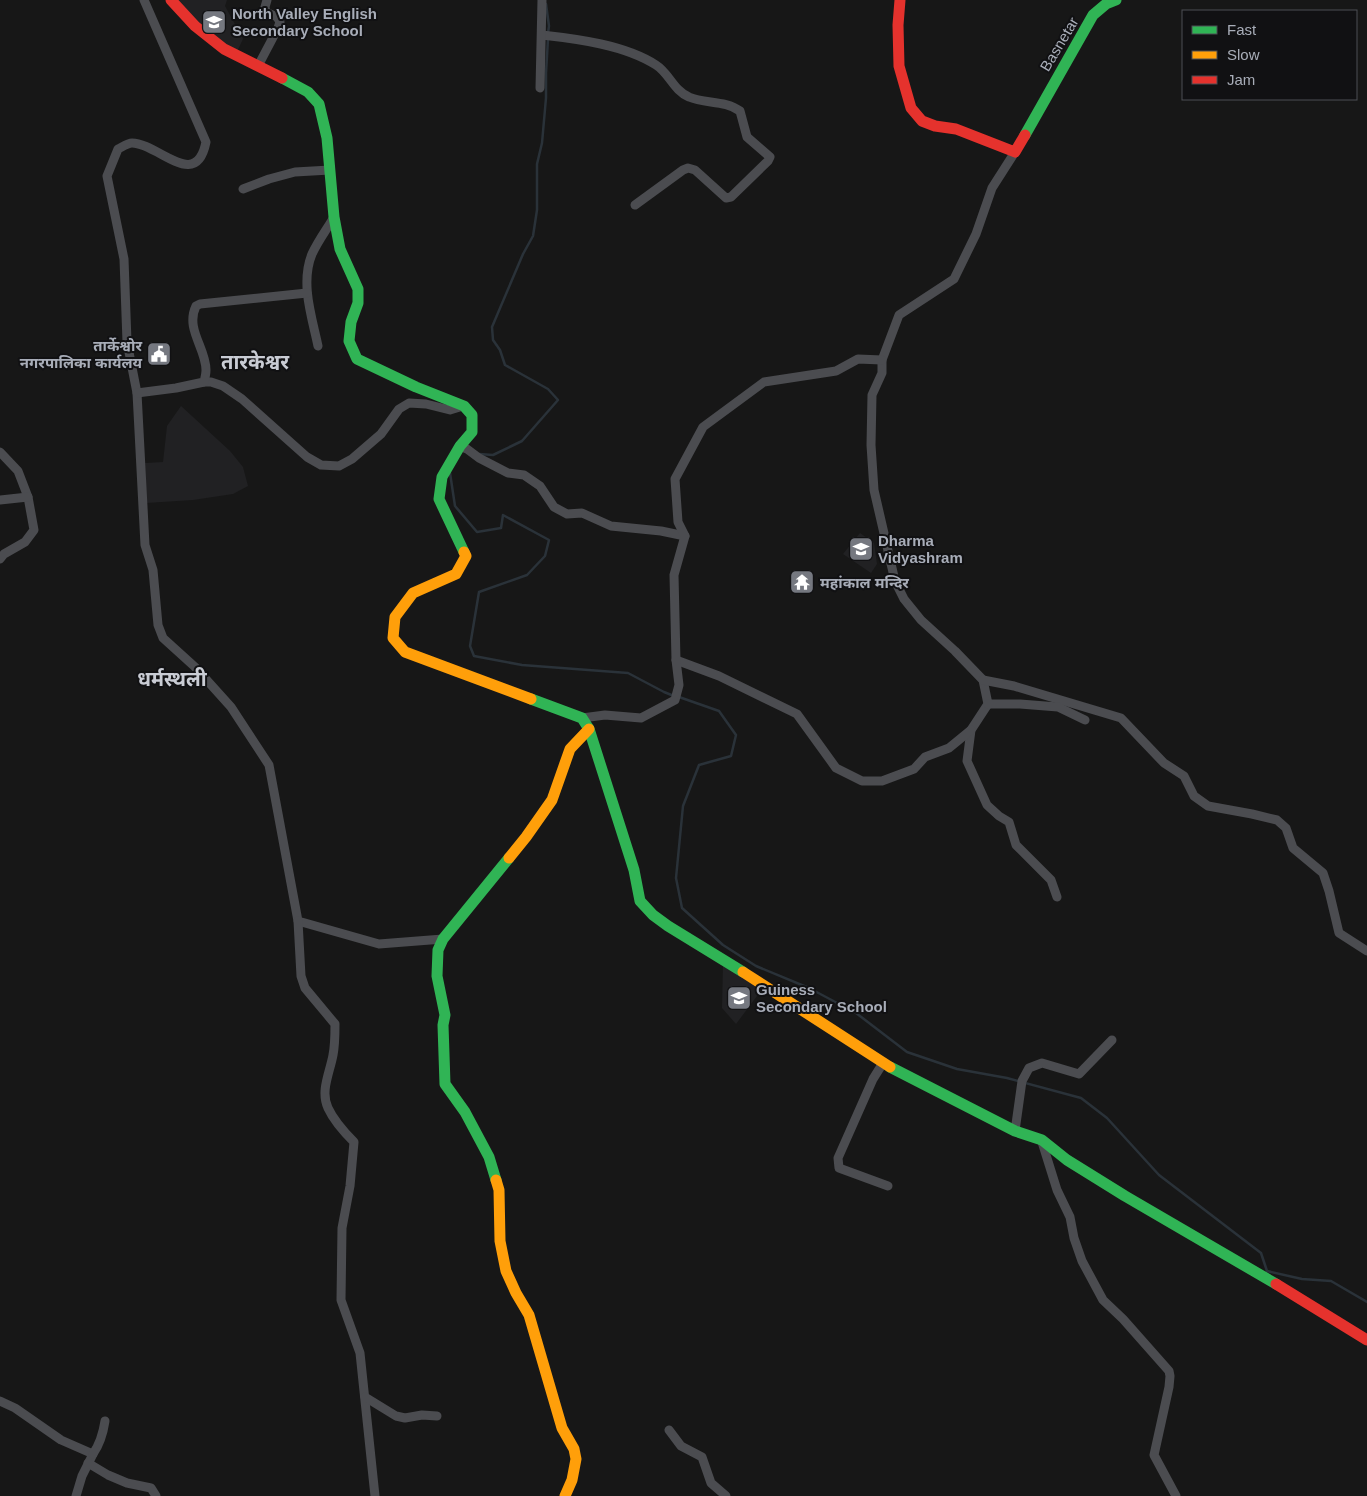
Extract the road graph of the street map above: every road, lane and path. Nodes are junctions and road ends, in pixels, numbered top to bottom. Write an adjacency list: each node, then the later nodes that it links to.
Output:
1 (144, 0): 19 (street)
2 (171, 0): 8 (street)
3 (267, 0): 8 (street)
4 (542, 0): 7 (street)
5 (900, 0): 10 (street)
6 (1116, 0): 10 (street, Basnetar)
7 (542, 34): 9 (street); 13 (street)
8 (258, 66): 11 (street)
9 (540, 88)
10 (1015, 152): 17 (street)
11 (330, 170): 12 (street); 14 (street)
12 (243, 189)
13 (635, 205)
14 (334, 217): 15 (street); 20 (street)
15 (307, 293): 16 (street); 18 (street)
16 (318, 346)
17 (882, 360): 25 (street); 28 (street)
18 (204, 382): 19 (street); 20 (street)
19 (137, 393): 35 (street)
20 (464, 406): 21 (street)
21 (464, 448): 25 (street); 30 (street)
22 (0, 452): 23 (street)
23 (28, 497): 24 (street); 26 (street)
24 (0, 500)
25 (685, 536): 27 (street)
26 (0, 559)
27 (676, 660): 30 (street); 33 (street)
28 (982, 680): 29 (street); 37 (street)
29 (988, 704): 31 (street); 33 (street)
30 (582, 718): 32 (street)
31 (1085, 720)
32 (589, 729): 36 (street); 39 (street)
33 (971, 730): 34 (street)
34 (1057, 897)
35 (298, 921): 36 (street); 44 (street)
36 (443, 939): 54 (street)
37 (1367, 951)
38 (1112, 1040): 40 (street)
39 (883, 1063): 40 (street); 42 (street)
40 (1015, 1131): 41 (street)
41 (1042, 1140): 43 (street); 56 (street)
42 (888, 1186)
43 (1367, 1340)
44 (365, 1397): 46 (street); 53 (street)
45 (0, 1401): 49 (street)
46 (437, 1416)
47 (105, 1421): 49 (street)
48 (670, 1430): 55 (street)
49 (93, 1454): 50 (street)
50 (88, 1463): 51 (street); 52 (street)
51 (76, 1496)
52 (156, 1496)
53 (375, 1496)
54 (565, 1496)
55 (726, 1496)
56 (1176, 1496)

